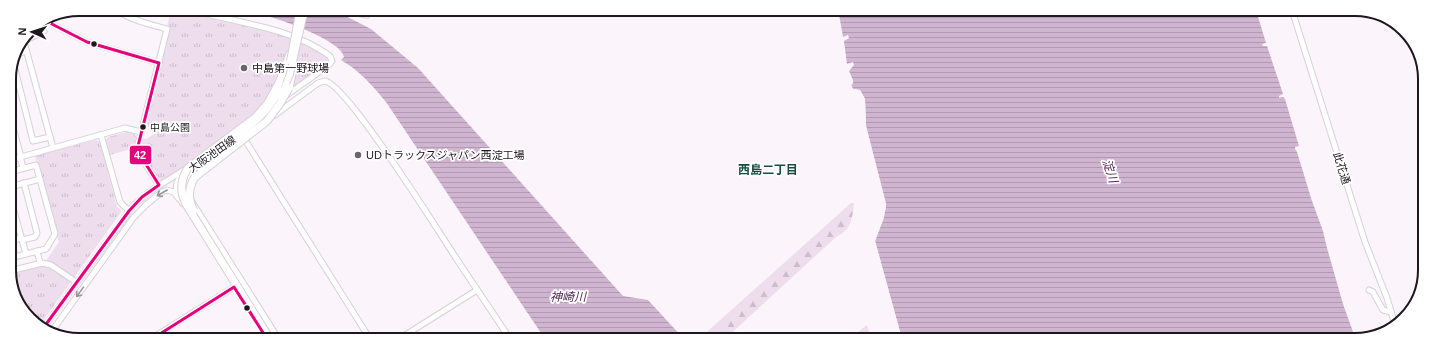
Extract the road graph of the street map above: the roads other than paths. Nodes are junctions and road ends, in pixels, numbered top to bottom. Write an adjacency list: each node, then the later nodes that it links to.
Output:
1 (125, 16): 12 (street)
2 (215, 16): 28 (street)
3 (299, 16): 9 (main road, 大阪池田線, bridge)
4 (303, 16): 9 (main road, 大阪池田線, bridge)
5 (1294, 16): 46 (street, 此花通)
6 (51, 23): 12 (street)
7 (44, 31): 8 (street)
8 (33, 37)
9 (294, 49): 21 (main road, 大阪池田線, bridge); 52 (highway, bridge); 53 (highway, bridge)
10 (26, 50): 11 (street); 16 (street)
11 (23, 52)
12 (159, 63): 14 (street)
13 (16, 74): 16 (street)
14 (141, 132): 15 (street); 28 (street)
15 (101, 135): 20 (street); 31 (street)
16 (50, 137): 20 (street)
17 (16, 139): 19 (street)
18 (245, 140): 30 (street); 44 (street); 55 (street)
19 (18, 146): 22 (street)
20 (53, 148): 22 (street)
21 (218, 151): 30 (main road, 大阪池田線); 33 (main road, 大阪池田線)
22 (20, 157): 23 (street); 24 (street)
23 (16, 158)
24 (23, 168): 25 (street); 26 (street)
25 (16, 170)
26 (40, 179): 27 (street); 36 (street)
27 (24, 183): 29 (street); 34 (street)
28 (160, 184): 31 (street)
29 (16, 185)
30 (185, 188): 42 (main road, 大阪池田線)
31 (128, 211): 41 (street)
32 (17, 222): 34 (street)
33 (203, 237): 43 (main road, 大阪池田線); 49 (street, one-way to 49)
34 (21, 239): 35 (street); 37 (street)
35 (16, 240)
36 (37, 251): 37 (street); 39 (street)
37 (26, 254): 38 (street)
38 (16, 256)
39 (40, 263): 40 (street); 41 (street)
40 (16, 269)
41 (76, 282): 48 (street)
42 (242, 282): 43 (street); 54 (main road, 大阪池田線)
43 (234, 287): 50 (street); 51 (main road, 大阪池田線)
44 (477, 290): 56 (street); 57 (street)
45 (1369, 290): 46 (street)
46 (1391, 312): 47 (street, 此花通)
47 (1393, 319)
48 (47, 323)
49 (54, 328)
50 (161, 333)
51 (263, 333)
52 (266, 333)
53 (270, 333)
54 (274, 333)
55 (366, 333)
56 (409, 333)
57 (506, 333)

